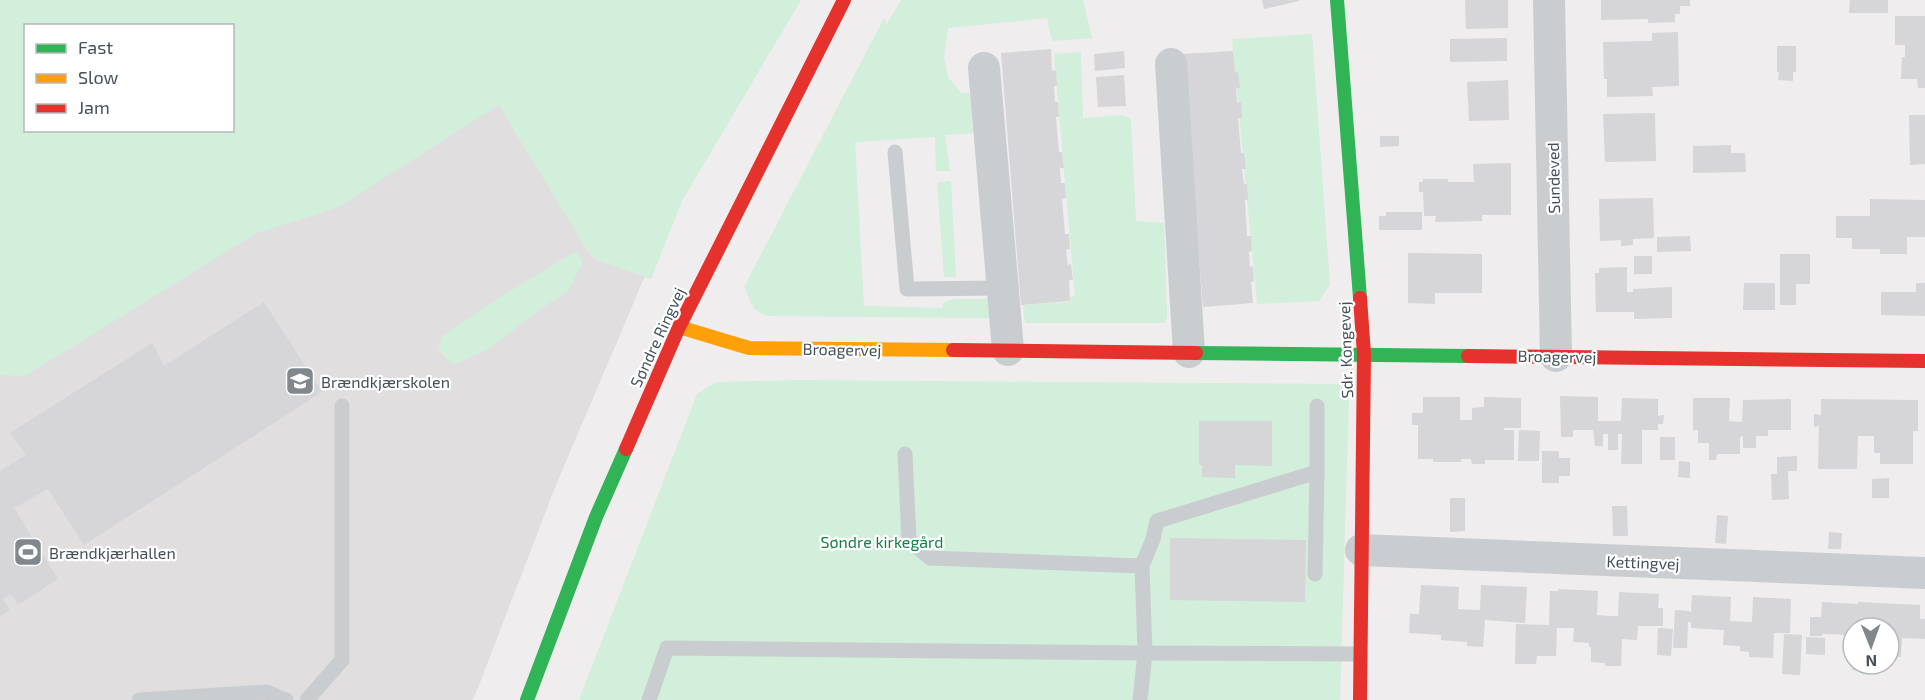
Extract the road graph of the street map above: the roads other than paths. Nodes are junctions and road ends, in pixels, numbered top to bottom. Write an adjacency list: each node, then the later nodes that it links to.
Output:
1 (844, 0): 8 (street, Søndre Ringvej)
2 (1336, 0): 11 (street, Sdr. Kongevej)
3 (1549, 0): 12 (street, Sundeved)
4 (1171, 64): 10 (street)
5 (984, 68): 7 (street)
6 (895, 152): 7 (lane)
7 (1003, 288): 9 (street)
8 (679, 327): 9 (street, Broagervej); 27 (street, Søndre Ringvej)
9 (1008, 350): 10 (street, Broagervej)
10 (1190, 352): 11 (street, Broagervej)
11 (1364, 354): 12 (street, Broagervej); 18 (street, Sdr. Kongevej)
12 (1556, 356): 13 (street, Broagervej)
13 (1925, 362)
14 (342, 406): 26 (lane)
15 (1317, 406): 17 (lane)
16 (904, 454): 19 (lane)
17 (1317, 472): 19 (lane); 21 (lane)
18 (1361, 550): 20 (street, Kettingvej); 23 (street, Sdr. Kongevej)
19 (1142, 566): 22 (lane)
20 (1925, 573)
21 (1315, 574)
22 (1145, 653): 23 (lane); 28 (lane); 29 (lane)
23 (1360, 654): 30 (street, Sdr. Kongevej)
24 (139, 700): 25 (lane)
25 (286, 700)
26 (307, 700)
27 (527, 700)
28 (649, 700)
29 (1140, 700)
30 (1360, 700)

